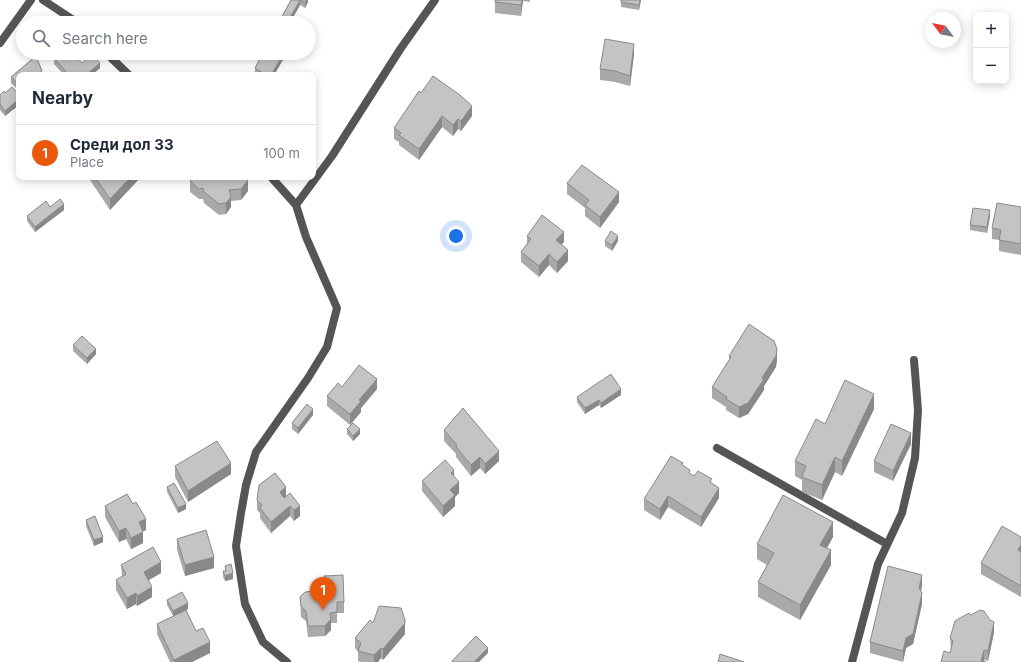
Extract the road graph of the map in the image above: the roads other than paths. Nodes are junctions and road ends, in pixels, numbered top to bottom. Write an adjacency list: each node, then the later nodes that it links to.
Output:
1 (31, 0): 4 (street)
2 (43, 0): 5 (street)
3 (435, 0): 10 (street)
4 (19, 16)
5 (67, 16)
6 (16, 21): 7 (street)
7 (0, 43)
8 (113, 60): 9 (street)
9 (126, 72)
10 (316, 178)
11 (274, 180): 13 (street)
12 (314, 180): 13 (street)
13 (296, 205): 17 (street)
14 (914, 360): 16 (street)
15 (717, 448): 16 (street)
16 (887, 544): 18 (street)
17 (287, 662)
18 (852, 662)

